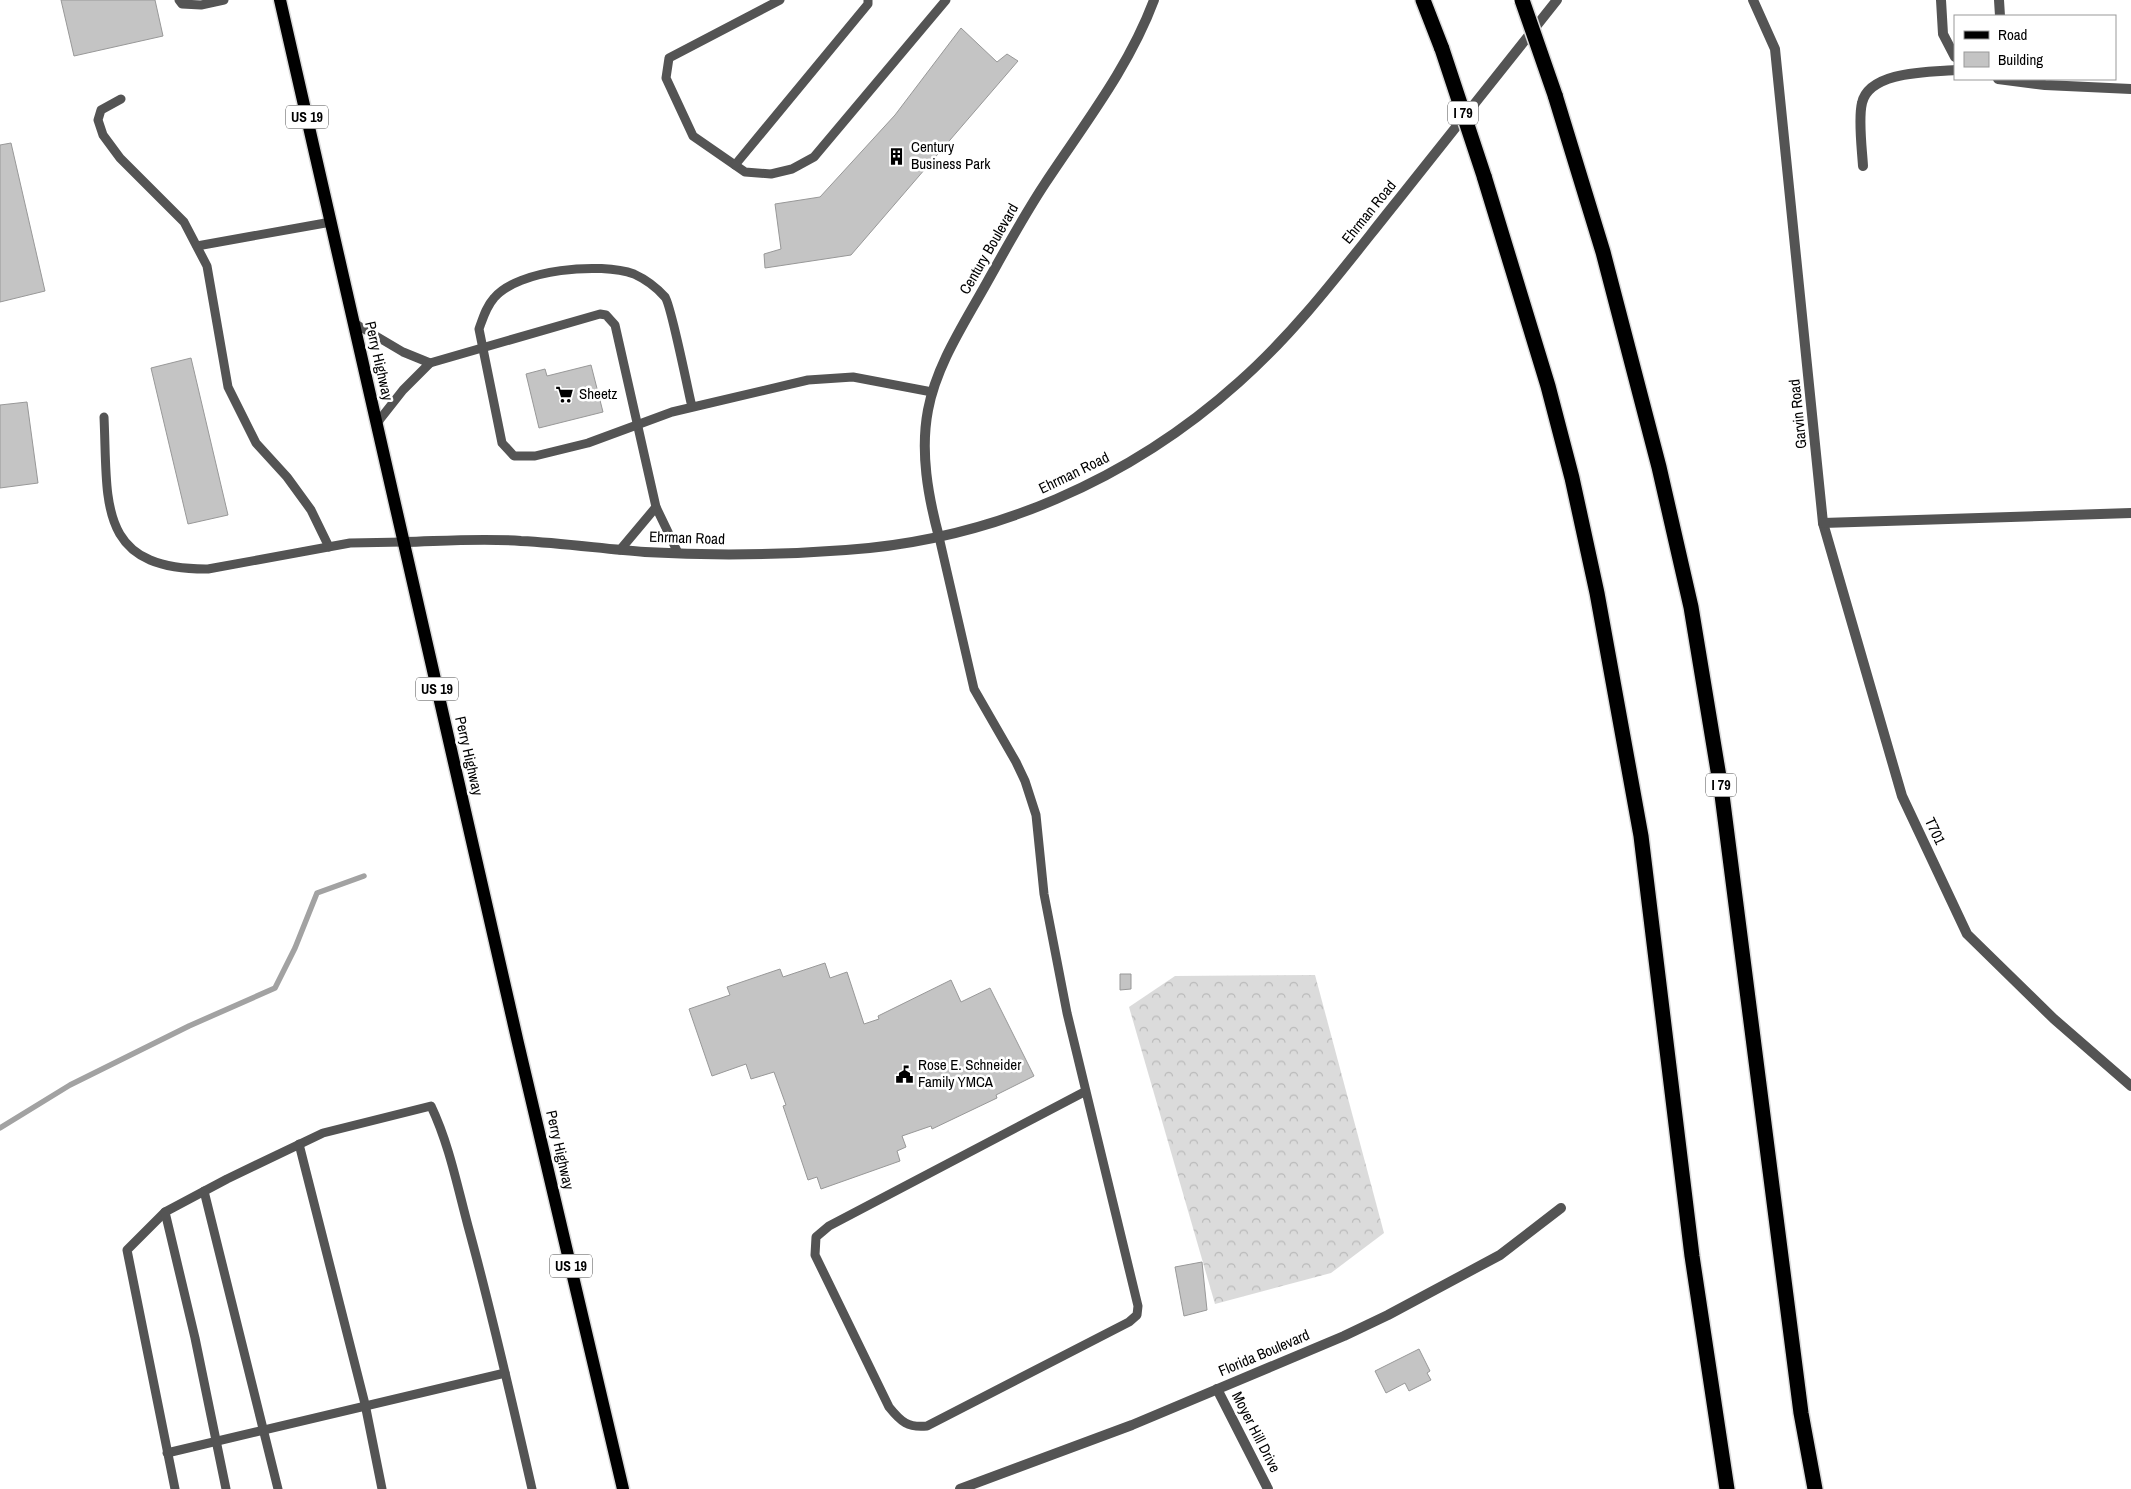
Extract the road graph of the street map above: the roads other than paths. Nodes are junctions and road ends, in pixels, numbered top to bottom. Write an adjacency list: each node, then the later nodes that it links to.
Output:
1 (179, 0): 2 (lane)
2 (224, 0)
3 (280, 0): 22 (main road, Perry Highway / US 19)
4 (780, 0): 20 (lane)
5 (868, 0): 20 (lane)
6 (946, 0): 20 (lane)
7 (1154, 0): 27 (street, Century Boulevard)
8 (1423, 0): 60 (highway, I 79, bridge)
9 (1522, 0): 61 (highway, I 79, bridge)
10 (1557, 0): 35 (street, Ehrman Road)
11 (1753, 0): 34 (street, Garvin Road)
12 (1941, 0): 15 (street)
13 (1998, 0): 14 (street)
14 (2000, 15)
15 (1954, 55)
16 (1954, 70): 21 (street)
17 (2009, 80): 18 (street)
18 (2131, 89)
19 (121, 99): 23 (lane)
20 (736, 165)
21 (1863, 166)
22 (331, 222): 23 (lane); 24 (main road, Perry Highway / US 19)
23 (197, 246): 37 (lane)
24 (354, 323): 26 (lane); 30 (main road, Perry Highway / US 19)
25 (483, 348): 26 (lane); 28 (lane); 31 (lane); 31 (lane)
26 (430, 363): 30 (lane)
27 (932, 392): 28 (lane); 35 (street, Century Boulevard)
28 (692, 407): 31 (lane)
29 (104, 417): 37 (lane)
30 (377, 423): 36 (main road, Perry Highway / US 19)
31 (638, 425): 32 (lane)
32 (656, 507): 38 (lane); 39 (lane)
33 (2131, 513): 34 (street)
34 (1824, 523): 40 (street, T701)
35 (939, 537): 39 (street, Ehrman Road); 41 (lane)
36 (404, 542): 37 (lane); 38 (street, Ehrman Road); 57 (main road, Perry Highway / US 19)
37 (329, 547)
38 (620, 550): 39 (street, Ehrman Road)
39 (678, 553)
40 (2131, 1086)
41 (1086, 1091): 41 (lane)
42 (299, 1144): 43 (lane); 46 (lane); 48 (lane)
43 (204, 1191): 45 (lane); 49 (lane)
44 (1561, 1208): 47 (street, Florida Boulevard)
45 (166, 1212): 50 (lane); 51 (lane)
46 (506, 1373): 48 (lane); 56 (lane)
47 (1217, 1389): 58 (street, Florida Boulevard); 59 (street, Moyer Hill Drive)
48 (365, 1404): 49 (lane); 55 (lane)
49 (264, 1428): 50 (lane); 54 (lane)
50 (216, 1440): 51 (lane); 53 (lane)
51 (167, 1453): 52 (lane)
52 (175, 1489)
53 (226, 1489)
54 (278, 1489)
55 (382, 1489)
56 (532, 1489)
57 (623, 1489)
58 (960, 1489)
59 (1268, 1489)
60 (1727, 1489)
61 (1815, 1489)

